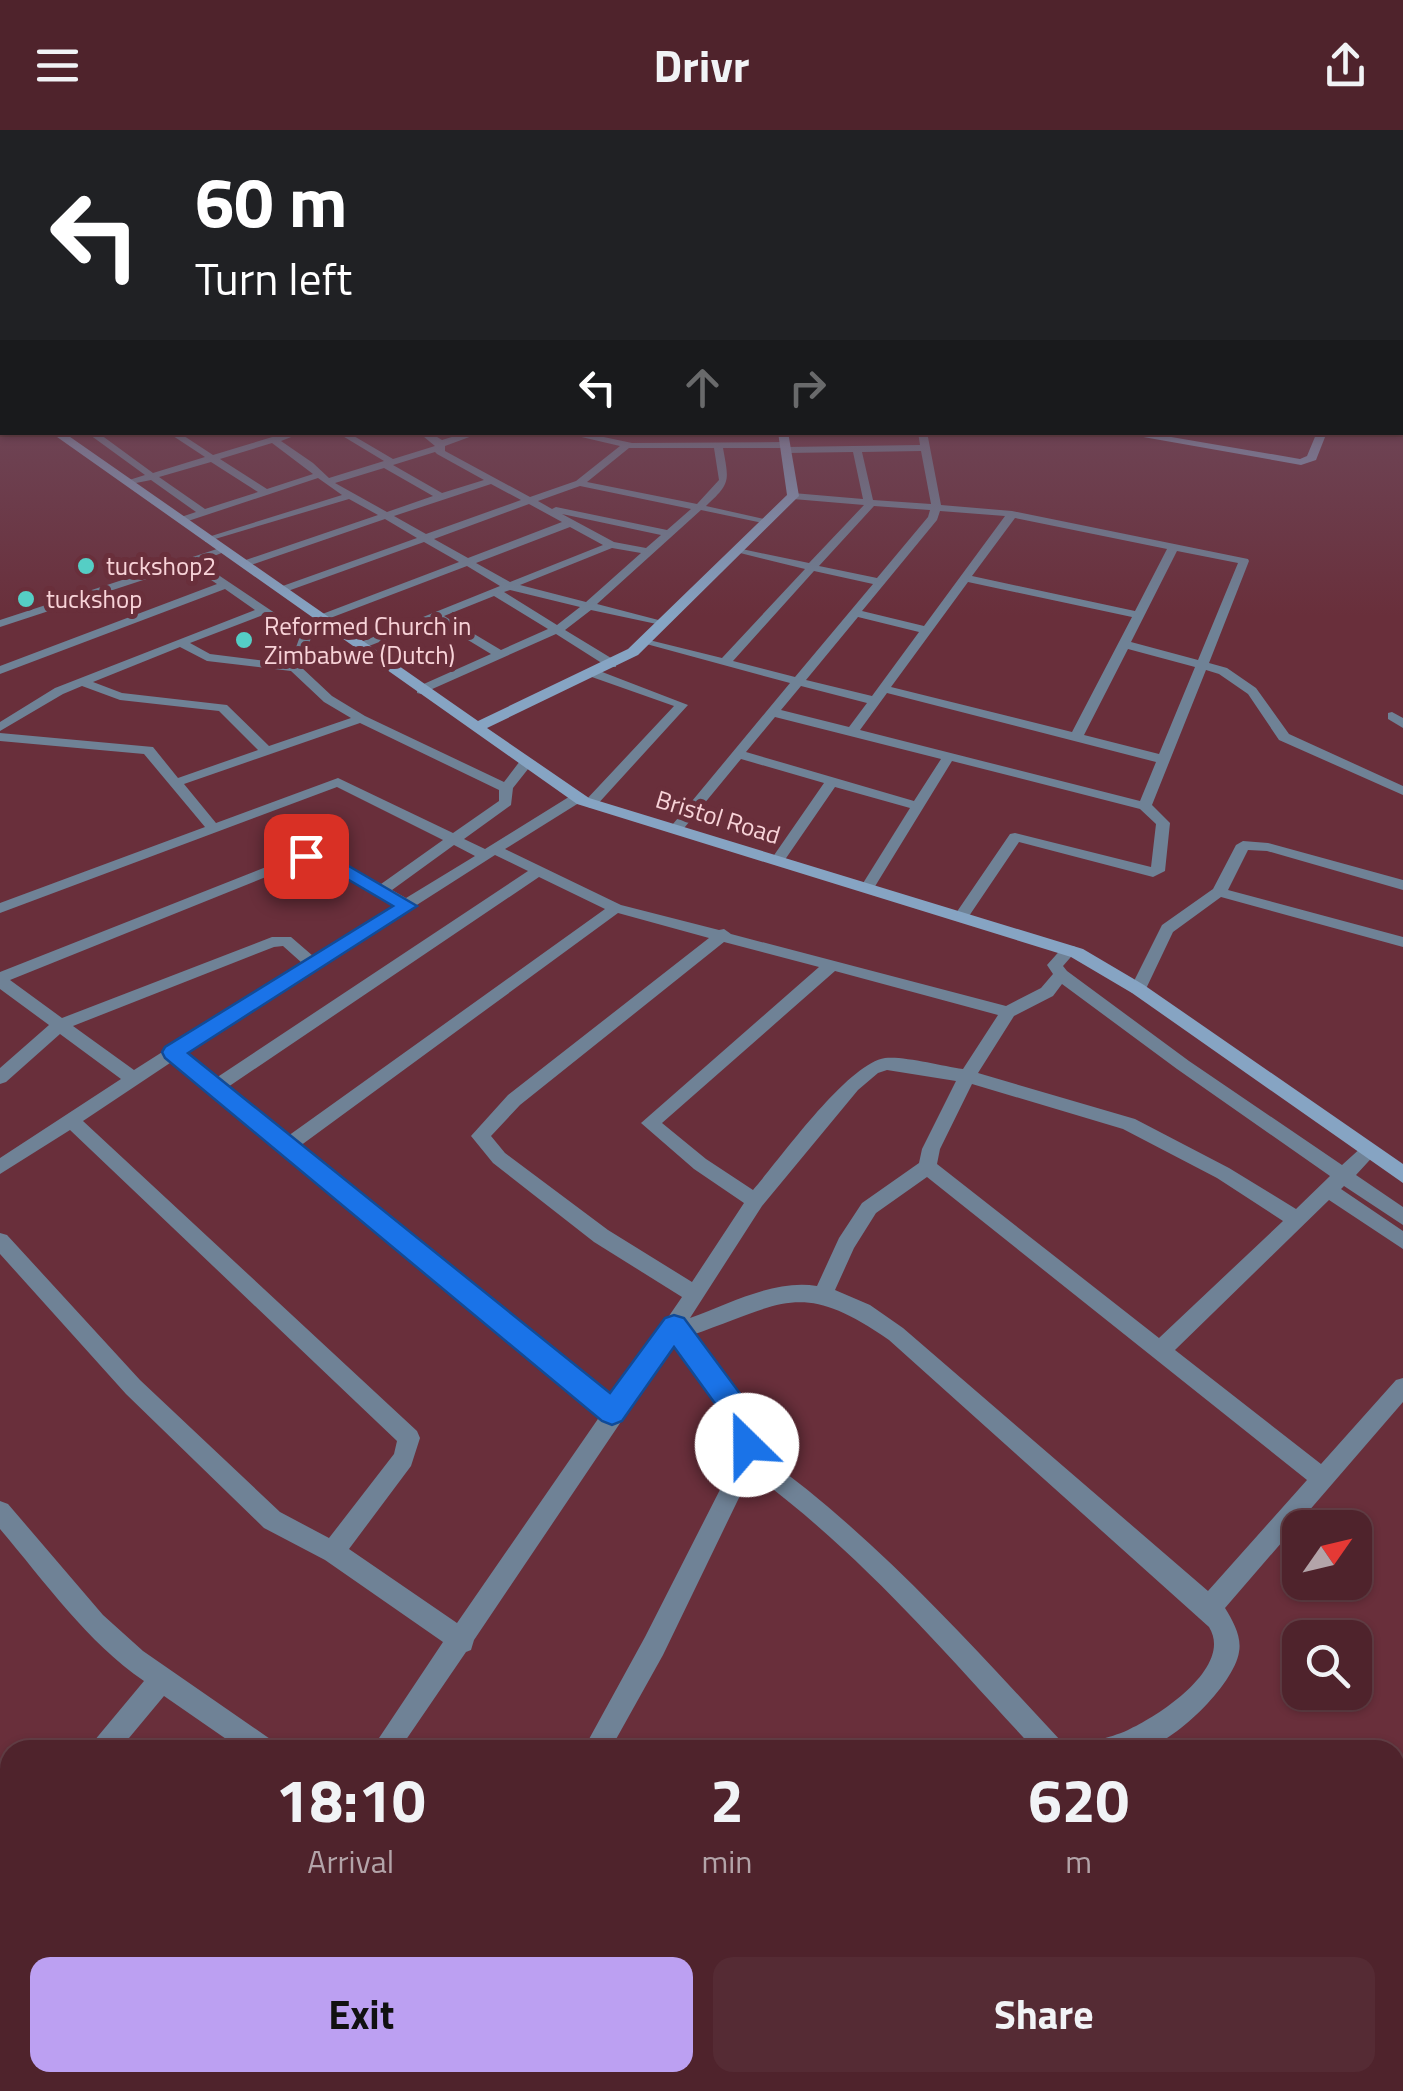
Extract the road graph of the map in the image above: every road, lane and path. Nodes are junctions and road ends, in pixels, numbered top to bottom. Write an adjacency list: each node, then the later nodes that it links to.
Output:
1 (63, 435): 27 (street, Bristol Road)
2 (94, 435): 24 (street)
3 (290, 435): 15 (street)
4 (345, 435): 23 (street)
5 (426, 435): 18 (street)
6 (471, 435): 18 (street)
7 (579, 435): 14 (street)
8 (719, 435): 17 (street)
9 (758, 435): 17 (street)
10 (922, 435): 20 (street)
11 (1138, 435): 12 (street)
12 (1321, 435)
13 (176, 436): 22 (street)
14 (626, 439): 19 (street); 28 (street)
15 (274, 440): 22 (street); 25 (street)
16 (785, 442): 17 (street); 21 (street); 31 (street)
17 (748, 443): 19 (street)
18 (440, 446): 23 (street); 26 (street)
19 (718, 446): 36 (street)
20 (923, 448): 21 (street); 37 (street)
21 (858, 450): 35 (street)
22 (212, 458): 24 (street); 29 (street)
23 (389, 463): 25 (street); 32 (street)
24 (153, 476): 27 (street); 39 (street)
25 (324, 478): 29 (street); 30 (street)
26 (493, 480): 32 (street); 33 (street)
27 (129, 483): 43 (street, Bristol Road)
28 (579, 483): 33 (street); 36 (street)
29 (264, 491): 39 (street)
30 (351, 495): 41 (street); 47 (street)
31 (793, 496): 34 (street); 42 (street)
32 (441, 497): 41 (street)
33 (531, 500): 38 (street); 46 (street)
34 (845, 500): 35 (street); 42 (street)
35 (870, 502): 37 (street); 55 (street)
36 (701, 507): 42 (street); 45 (street)
37 (936, 507): 40 (street); 57 (street)
38 (546, 508): 44 (street); 45 (street)
39 (201, 511): 43 (street)
40 (1012, 514): 49 (street); 56 (street)
41 (386, 516): 46 (street); 54 (street)
42 (773, 516): 50 (street)
43 (182, 520): 47 (street, Bristol Road)
44 (570, 523): 48 (street); 53 (street)
45 (671, 534): 51 (street)
46 (424, 538): 53 (street); 60 (street)
47 (216, 545): 52 (street); 54 (street, Bristol Road)
48 (611, 545): 51 (street); 59 (street)
49 (1174, 546): 67 (street); 80 (street)
50 (737, 551): 55 (street); 71 (street)
51 (650, 552): 63 (street)
52 (190, 561): 58 (street); 66 (street)
53 (466, 562): 59 (street); 69 (street)
54 (244, 564): 60 (street, Bristol Road)
55 (813, 568): 57 (street); 79 (street)
56 (966, 578): 67 (street); 72 (street)
57 (880, 582): 65 (street)
58 (222, 586): 64 (street); 83 (street)
59 (509, 586): 61 (street); 63 (street)
60 (281, 590): 69 (street, Bristol Road)
61 (496, 592): 68 (street); 73 (street)
62 (0, 605): 66 (street)
63 (590, 607): 71 (street); 73 (street)
64 (262, 611): 75 (street); 82 (street)
65 (852, 612): 72 (street); 85 (street)
66 (29, 613): 70 (street)
67 (1138, 614): 76 (street)
68 (436, 616): 77 (street); 78 (street)
69 (320, 618): 77 (street, Bristol Road)
70 (0, 624)
71 (662, 624): 74 (street)
72 (926, 630): 87 (street)
73 (558, 631): 78 (street); 81 (street)
74 (645, 642): 79 (street); 81 (street)
75 (181, 643): 82 (street); 86 (street)
76 (1124, 644): 80 (street); 96 (street)
77 (360, 646): 88 (street, Bristol Road)
78 (502, 656): 88 (street)
79 (726, 662): 85 (street)
80 (1200, 662): 100 (street); 105 (street)
81 (612, 664): 84 (street)
82 (295, 668): 91 (street)
83 (0, 670)
84 (594, 673): 93 (street); 106 (street)
85 (797, 681): 89 (street); 90 (street)
86 (83, 682): 92 (street); 97 (street)
87 (886, 688): 89 (street); 96 (street)
88 (421, 690): 93 (street, Bristol Road)
89 (875, 702): 94 (street)
90 (772, 712): 94 (street); 98 (street)
91 (361, 718): 97 (street); 104 (street)
92 (0, 727)
93 (474, 728): 101 (street, Bristol Road)
94 (851, 733): 99 (street)
95 (0, 737): 102 (street)
96 (1076, 738): 100 (street)
97 (266, 752): 102 (street)
98 (737, 754): 103 (street); 110 (street)
99 (948, 758): 107 (street); 108 (street)
100 (1162, 758): 108 (street)
101 (526, 764): 104 (street); 106 (street, Bristol Road)
102 (178, 782): 109 (street)
103 (832, 782): 107 (street); 113 (street)
104 (506, 788): 111 (street)
105 (1403, 791)
106 (584, 801): 110 (street, Bristol Road); 112 (street)
107 (917, 806): 116 (street)
108 (1145, 806): 122 (street)
109 (214, 828): 111 (street); 120 (street)
110 (674, 830): 113 (street, Bristol Road)
111 (452, 839): 112 (street); 117 (street)
112 (492, 853): 114 (street); 119 (street)
113 (777, 860): 116 (street, Bristol Road)
114 (538, 871): 121 (street); 137 (street)
115 (1403, 885): 118 (street)
116 (867, 888): 122 (street, Bristol Road)
117 (381, 891): 119 (street); 129 (street)
118 (1219, 892): 124 (street); 130 (street)
119 (407, 906): 126 (street)
120 (0, 908)
121 (616, 908): 123 (street); 139 (street)
122 (962, 916): 125 (street, Bristol Road)
123 (724, 934): 127 (street); 150 (street)
124 (1403, 942)
125 (1069, 950): 128 (street); 130 (street, Bristol Road)
126 (313, 964): 132 (street); 133 (street)
127 (833, 964): 131 (street); 145 (street)
128 (1061, 975): 131 (street); 144 (street)
129 (0, 980): 132 (street)
130 (1138, 989): 140 (street, Bristol Road)
131 (1008, 1012): 134 (street)
132 (60, 1025): 135 (street); 136 (street)
133 (173, 1052): 136 (street); 137 (street)
134 (967, 1076): 142 (street); 145 (street); 147 (street)
135 (0, 1078)
136 (132, 1078): 138 (street)
137 (215, 1087): 139 (street)
138 (71, 1120): 141 (street); 159 (street)
139 (287, 1146): 155 (street)
140 (1369, 1151): 143 (street, Bristol Road); 144 (street)
141 (3, 1162)
142 (928, 1168): 151 (street); 153 (street)
143 (1403, 1175)
144 (1338, 1184): 146 (street); 147 (street); 149 (street)
145 (755, 1201): 150 (street)
146 (1403, 1217)
147 (1297, 1220): 153 (street)
148 (0, 1241): 159 (street)
149 (1403, 1241)
150 (694, 1294): 152 (street)
151 (822, 1296): 152 (street); 160 (street)
152 (676, 1329): 155 (street); 156 (street)
153 (1162, 1349): 157 (street)
154 (1403, 1386): 157 (street)
155 (612, 1412): 161 (street)
156 (744, 1456): 166 (street); 167 (street)
157 (1320, 1478): 160 (street)
158 (0, 1512): 162 (street)
159 (333, 1552): 161 (street)
160 (1209, 1608): 168 (street)
161 (462, 1641): 165 (street)
162 (161, 1680): 163 (street); 164 (street)
163 (111, 1740)
164 (249, 1740)
165 (391, 1740)
166 (601, 1740)
167 (1043, 1740)
168 (1132, 1740)

